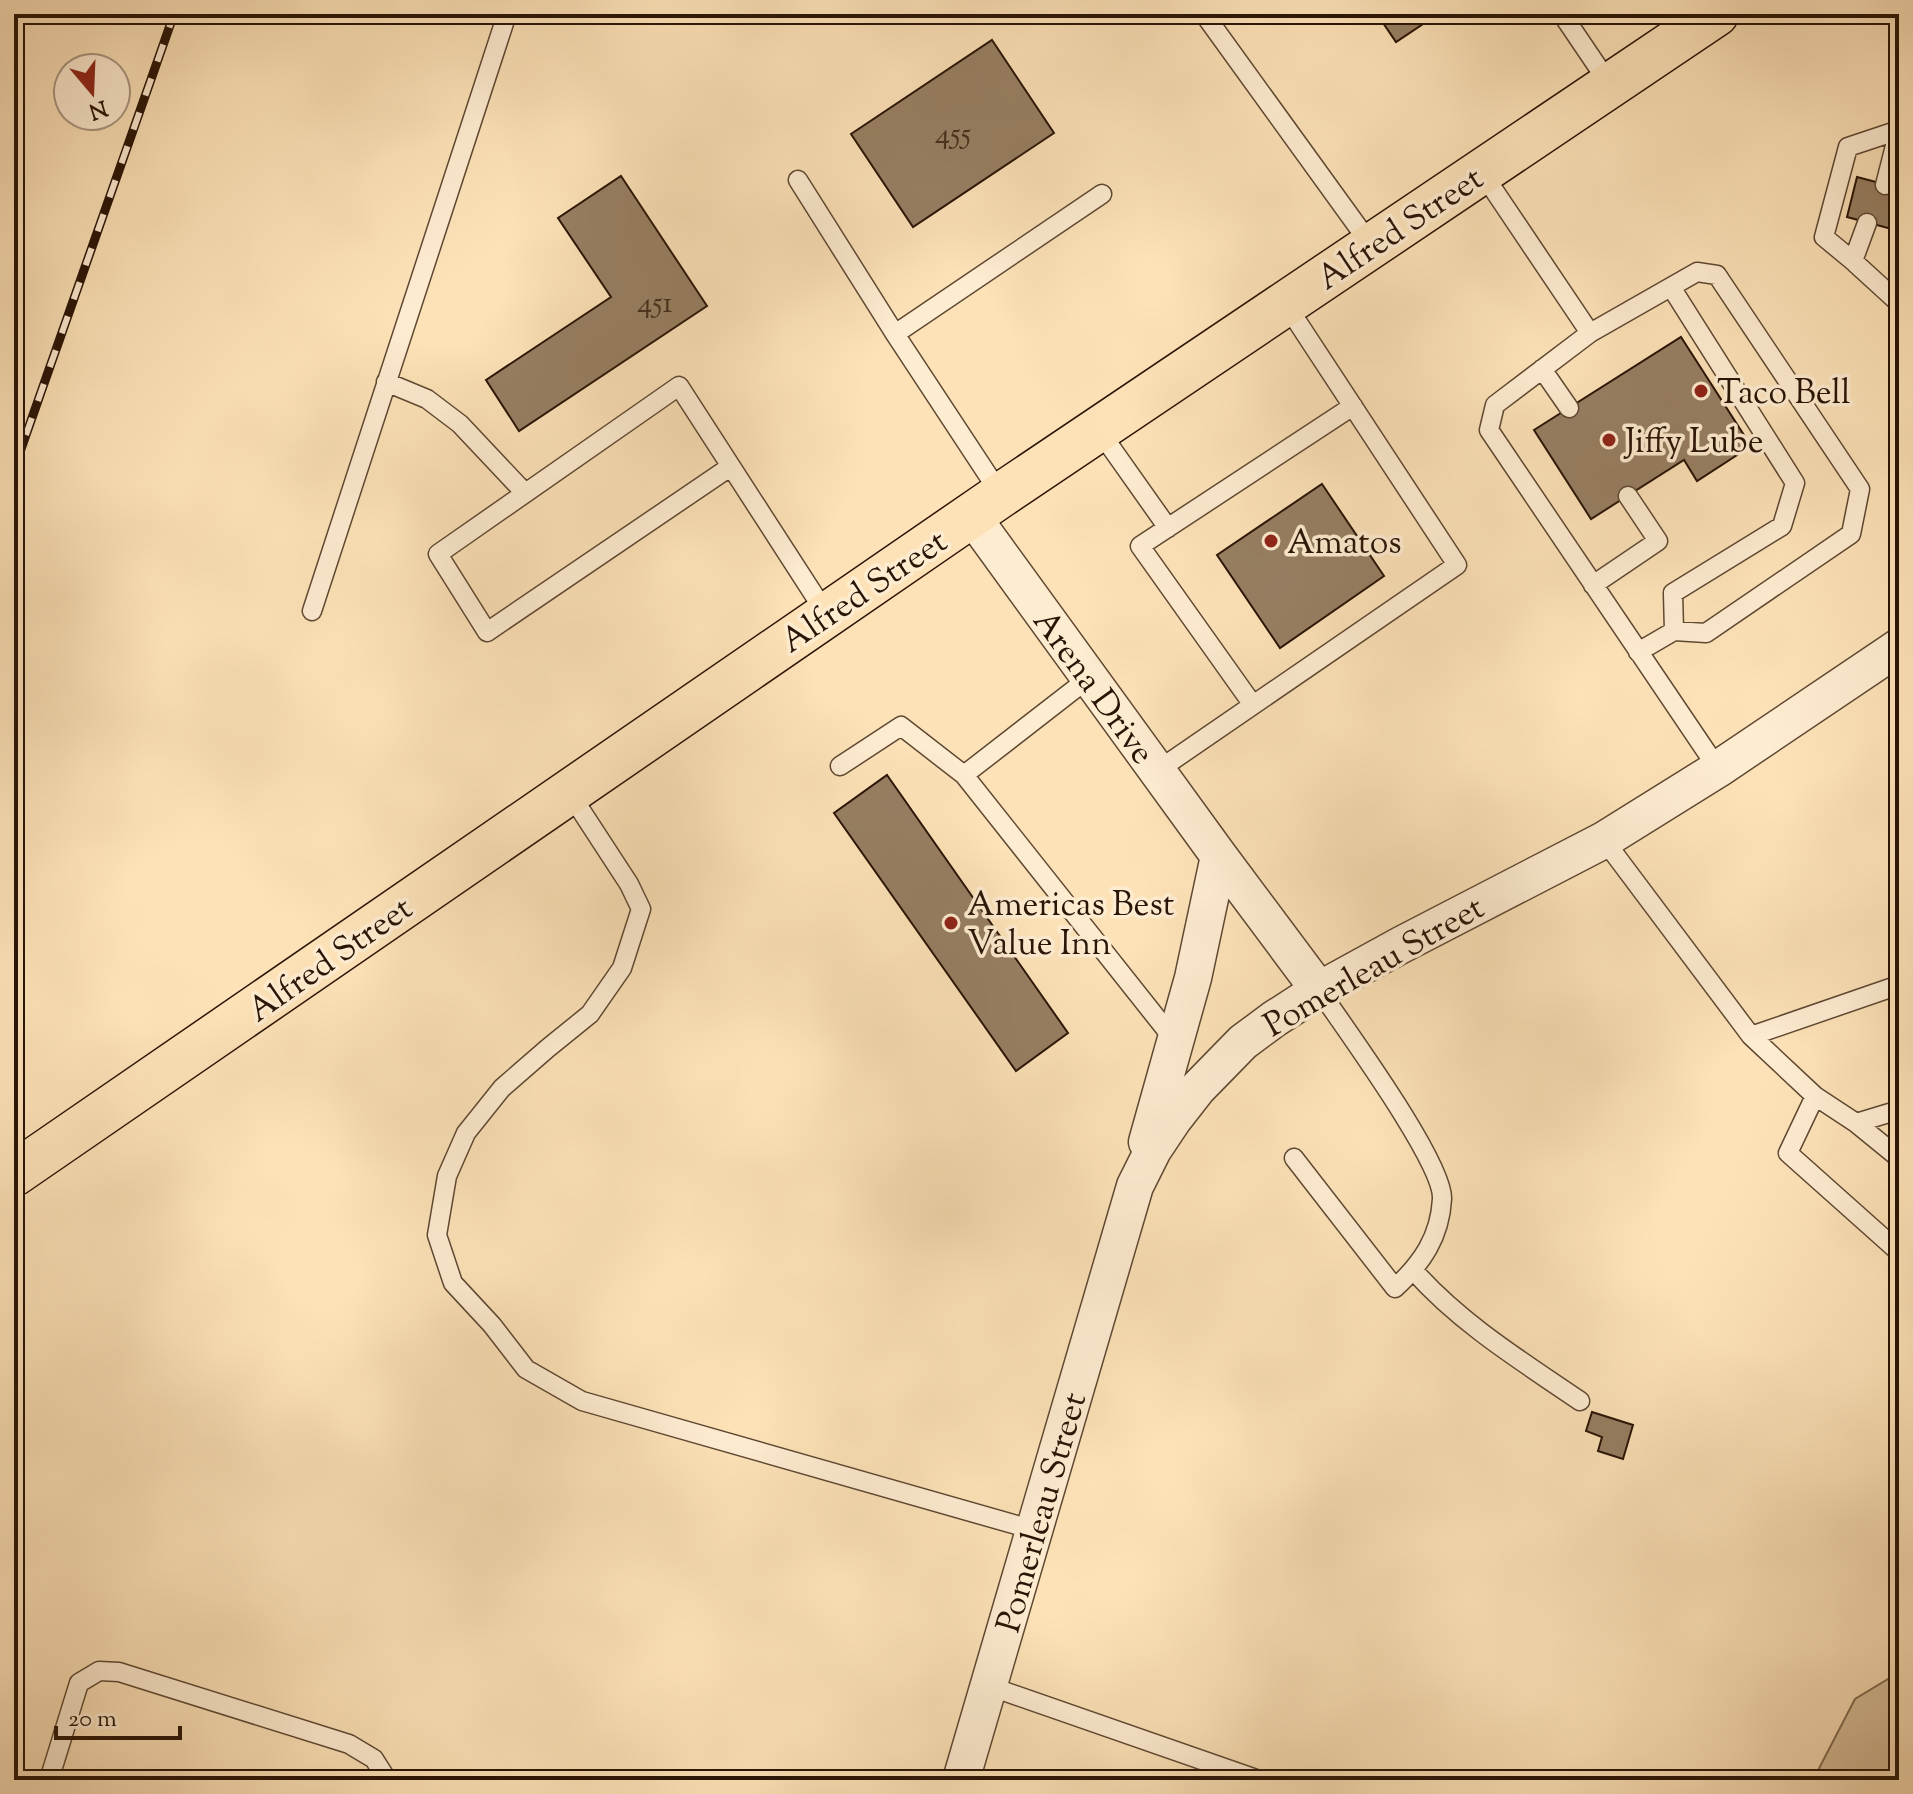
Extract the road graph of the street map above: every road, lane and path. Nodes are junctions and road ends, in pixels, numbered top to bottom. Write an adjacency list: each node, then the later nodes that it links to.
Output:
1 (507, 14): 20 (lane)
2 (1204, 14): 12 (lane)
3 (1562, 14): 5 (lane)
4 (1716, 14): 5 (main road, Alfred Street)
5 (1610, 85): 7 (main road, Alfred Street)
6 (1899, 130): 9 (lane); 13 (lane)
7 (1481, 171): 12 (main road, Alfred Street); 17 (lane)
8 (798, 180): 18 (lane)
9 (1885, 185)
10 (1102, 194): 18 (lane)
11 (1867, 223): 13 (lane)
12 (1371, 245): 15 (main road, Alfred Street)
13 (1853, 261): 16 (lane)
14 (1671, 287): 17 (lane); 32 (lane); 32 (lane)
15 (1285, 303): 21 (lane); 23 (main road, Alfred Street)
16 (1899, 303)
17 (1590, 333): 19 (lane)
18 (895, 334): 27 (lane)
19 (1542, 369): 22 (lane); 29 (lane)
20 (386, 382): 25 (lane); 30 (lane)
21 (1353, 406): 28 (lane); 36 (lane)
22 (1569, 408)
23 (1098, 429): 27 (main road, Alfred Street); 28 (lane)
24 (730, 467): 25 (lane); 25 (lane); 31 (lane)
25 (525, 493)
26 (1628, 496): 29 (lane)
27 (987, 505): 31 (main road, Alfred Street); 35 (street, Arena Drive)
28 (1168, 528): 36 (lane)
29 (1593, 585): 34 (lane)
30 (312, 611)
31 (827, 615): 41 (main road, Alfred Street)
32 (1674, 631): 34 (lane)
33 (1899, 647): 38 (street, Pomerleau Street)
34 (1638, 652): 38 (lane)
35 (1089, 678): 39 (street, Arena Drive); 40 (lane)
36 (1253, 705): 39 (lane)
37 (840, 766): 40 (lane)
38 (1718, 769): 42 (street, Pomerleau Street)
39 (1157, 771): 43 (street, Arena Drive)
40 (964, 775): 47 (lane)
41 (569, 792): 53 (main road, Alfred Street); 58 (lane)
42 (1604, 840): 45 (street, Pomerleau Street); 46 (lane)
43 (1219, 856): 45 (street, Arena Drive); 47 (street)
44 (1899, 985): 46 (lane)
45 (1319, 990): 54 (street, Pomerleau Street); 56 (lane)
46 (1751, 1036): 48 (lane)
47 (1175, 1041): 54 (street)
48 (1815, 1096): 50 (lane); 55 (lane)
49 (1899, 1110): 50 (lane)
50 (1856, 1123): 52 (lane)
51 (1294, 1158): 56 (lane)
52 (1899, 1158)
53 (14, 1174)
54 (1135, 1186): 58 (street, Pomerleau Street)
55 (1899, 1252)
56 (1414, 1271): 57 (lane)
57 (1580, 1401)
58 (1034, 1530): 59 (street, Pomerleau Street)
59 (989, 1686): 62 (street, Pomerleau Street); 63 (lane)
60 (49, 1780): 61 (lane)
61 (385, 1780)
62 (961, 1780)
63 (1259, 1780)

